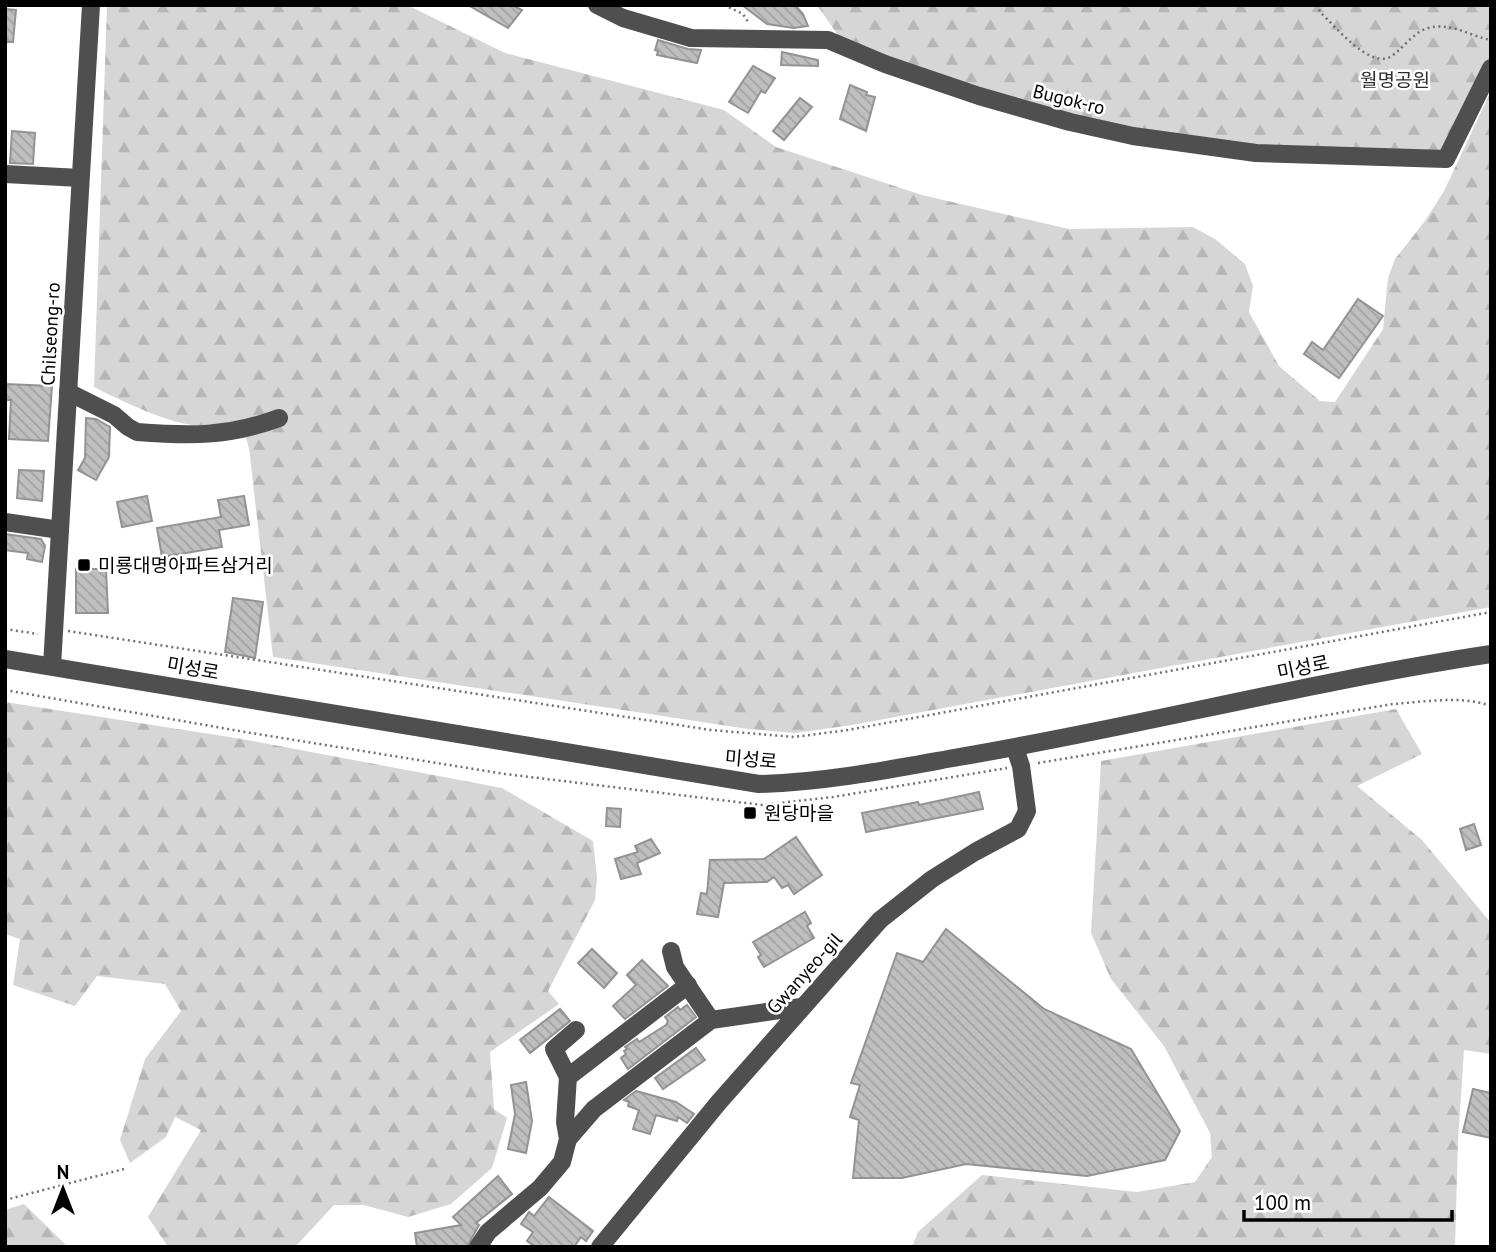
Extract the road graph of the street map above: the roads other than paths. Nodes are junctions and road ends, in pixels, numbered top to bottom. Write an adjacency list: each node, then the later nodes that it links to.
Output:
1 (91, 5): 5 (street, Chilseong-ro)
2 (597, 5): 3 (street, Bugok-ro)
3 (1491, 68)
4 (5, 174): 5 (street)
5 (80, 178): 6 (street, Chilseong-ro)
6 (68, 392): 7 (street); 9 (street, Chilseong-ro)
7 (279, 418)
8 (5, 522): 9 (street)
9 (60, 530): 12 (street, Chilseong-ro)
10 (1491, 654): 13 (street, 미성로)
11 (5, 659): 12 (street, 미성로)
12 (52, 666): 13 (street, 미성로)
13 (1016, 748): 16 (street, Gwanyeo-gil)
14 (671, 951): 15 (street)
15 (688, 985): 17 (street); 19 (street)
16 (802, 1007): 17 (street); 22 (street, Gwanyeo-gil)
17 (711, 1020): 20 (street)
18 (576, 1031): 19 (street)
19 (568, 1077): 20 (street)
20 (568, 1139): 21 (street)
21 (478, 1247)
22 (600, 1247)

